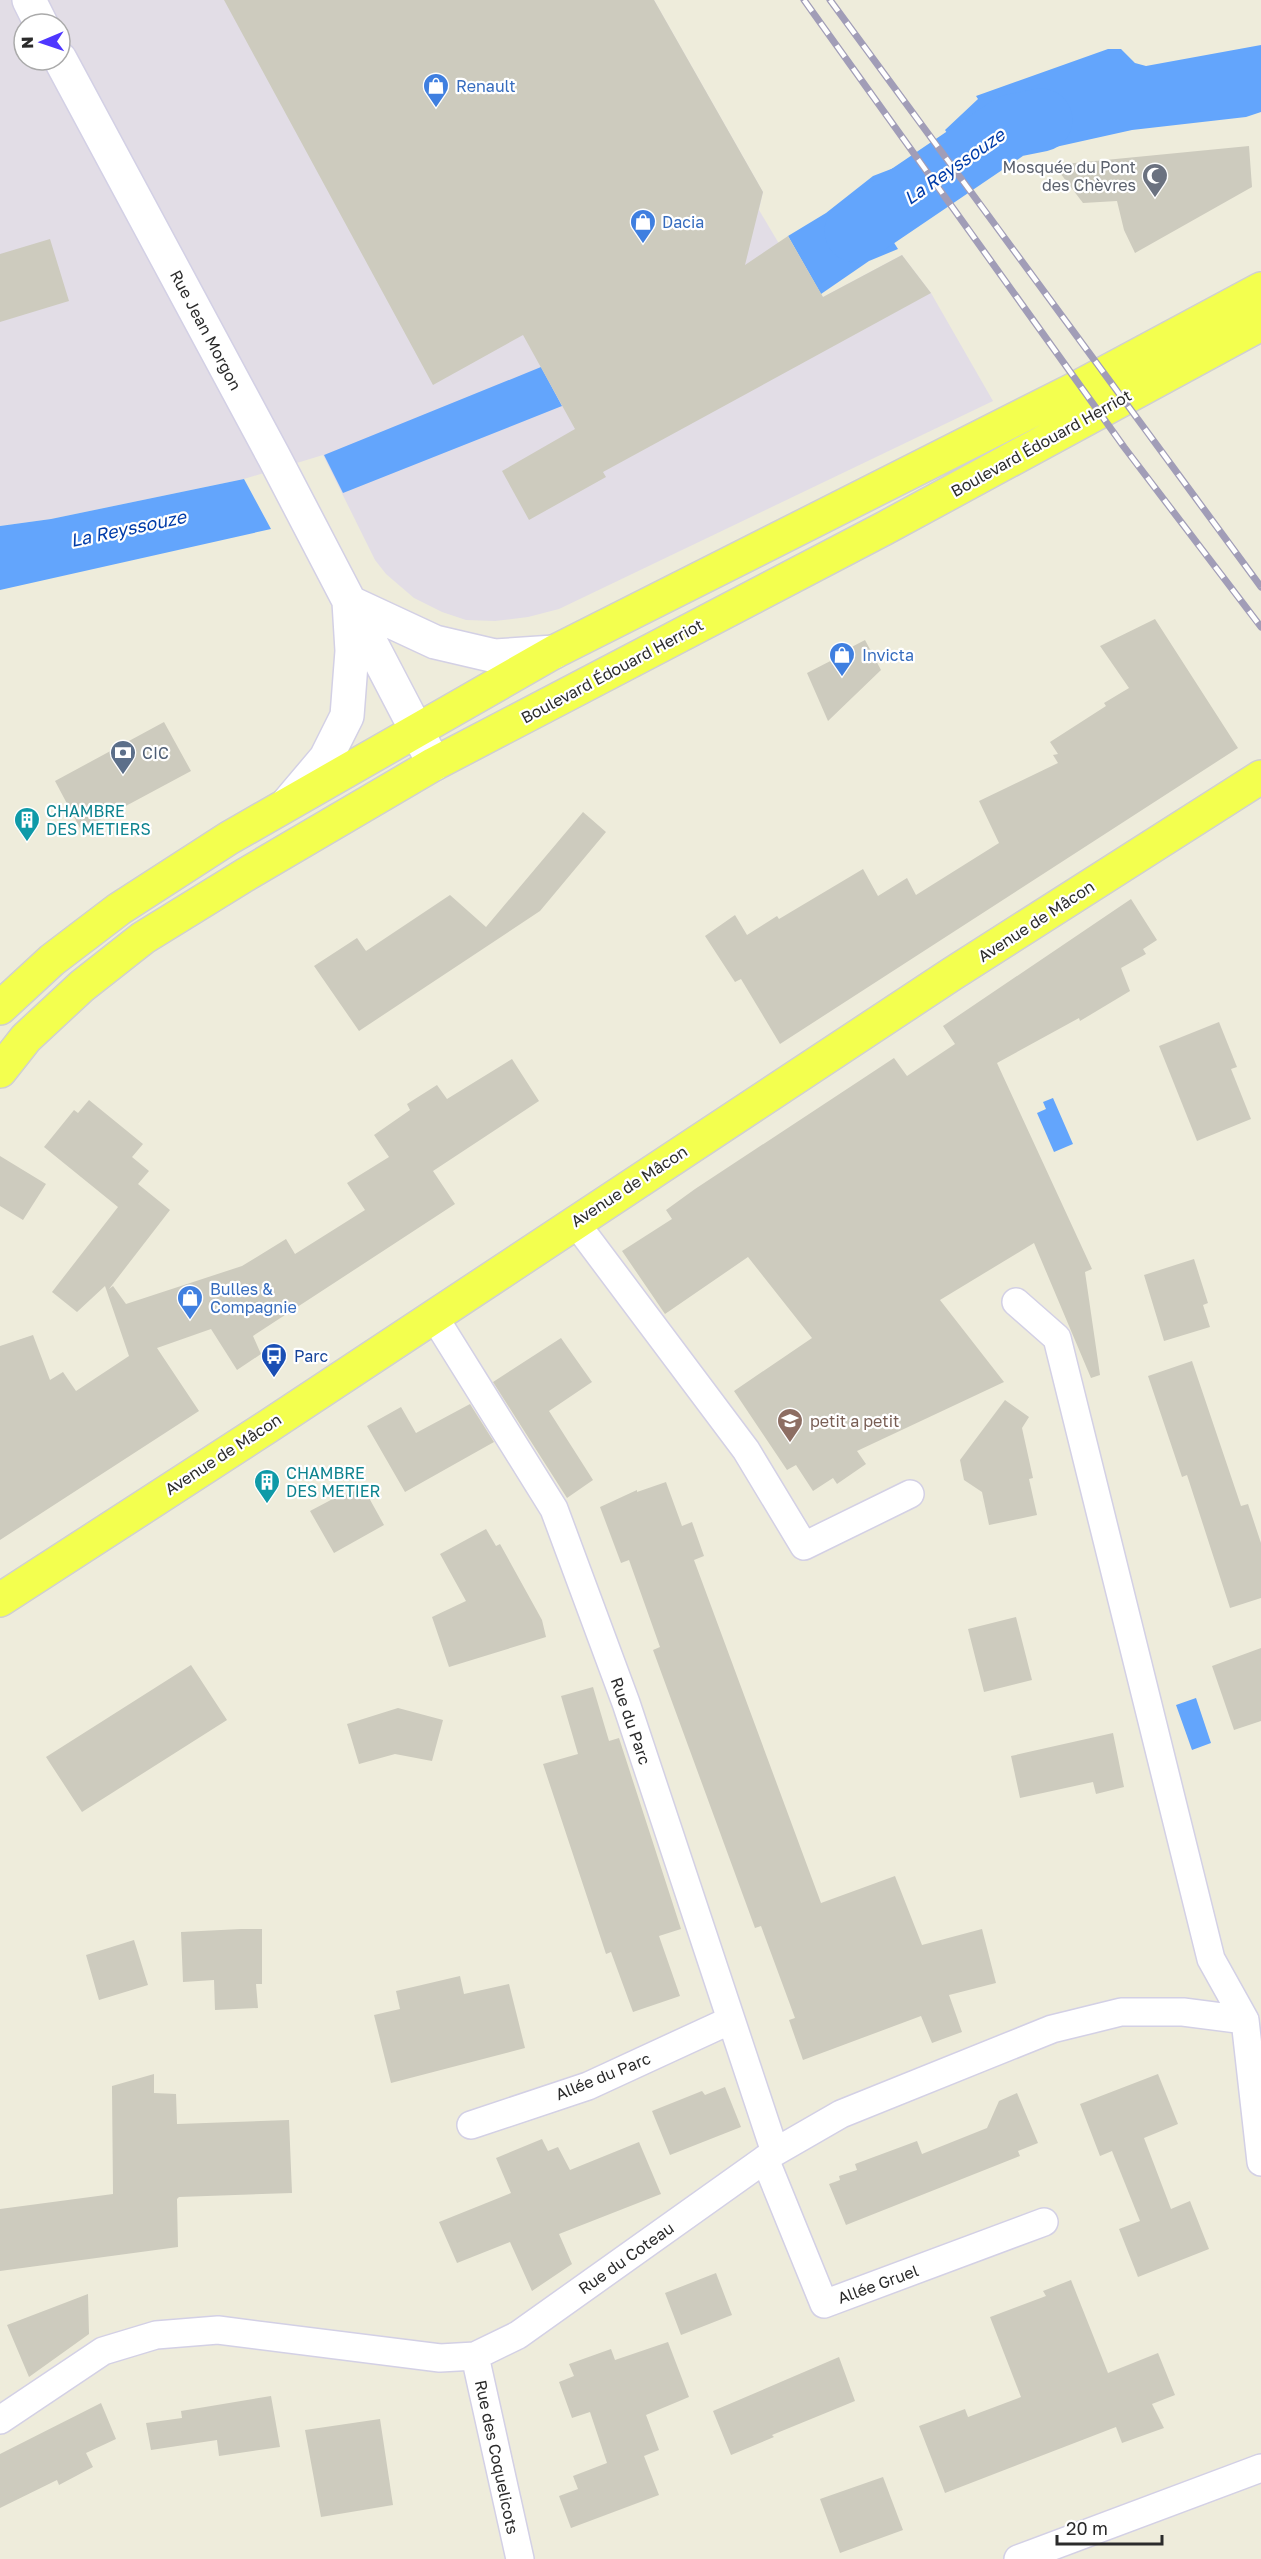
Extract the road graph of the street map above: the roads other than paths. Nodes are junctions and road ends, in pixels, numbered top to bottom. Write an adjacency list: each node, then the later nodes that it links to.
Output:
1 (67, 72): 4 (street, Rue Jean Morgon)
2 (1261, 289): 5 (main road, Boulevard Édouard Herriot)
3 (1261, 324): 7 (main road, Boulevard Édouard Herriot)
4 (349, 602): 5 (street); 6 (street, Rue Jean Morgon); 9 (street, Rue Jean Morgon)
5 (554, 652): 6 (main road, Boulevard Édouard Herriot)
6 (416, 731): 7 (street, Rue Jean Morgon); 9 (main road, Boulevard Édouard Herriot)
7 (434, 764): 11 (main road, Boulevard Édouard Herriot)
8 (1261, 777): 12 (main road, Avenue de Mâcon)
9 (286, 806): 10 (main road, Boulevard Édouard Herriot)
10 (0, 1008)
11 (0, 1071)
12 (575, 1222): 14 (main road, Avenue de Mâcon); 15 (street)
13 (1016, 1302): 17 (street)
14 (433, 1315): 16 (main road, Avenue de Mâcon); 18 (street, Rue du Parc)
15 (910, 1494)
16 (0, 1600)
17 (1253, 2015): 20 (street, Rue du Coteau); 21 (street)
18 (731, 2020): 19 (street, Allée du Parc); 20 (street, Rue du Parc)
19 (471, 2125)
20 (770, 2155): 22 (street, Allée Gruel); 23 (street, Rue du Coteau)
21 (1261, 2162)
22 (1044, 2222)
23 (475, 2356): 24 (street, Rue du Coteau); 26 (street, Rue des Coquelicots)
24 (0, 2420)
25 (1261, 2468): 27 (street)
26 (520, 2559)
27 (1018, 2559)

